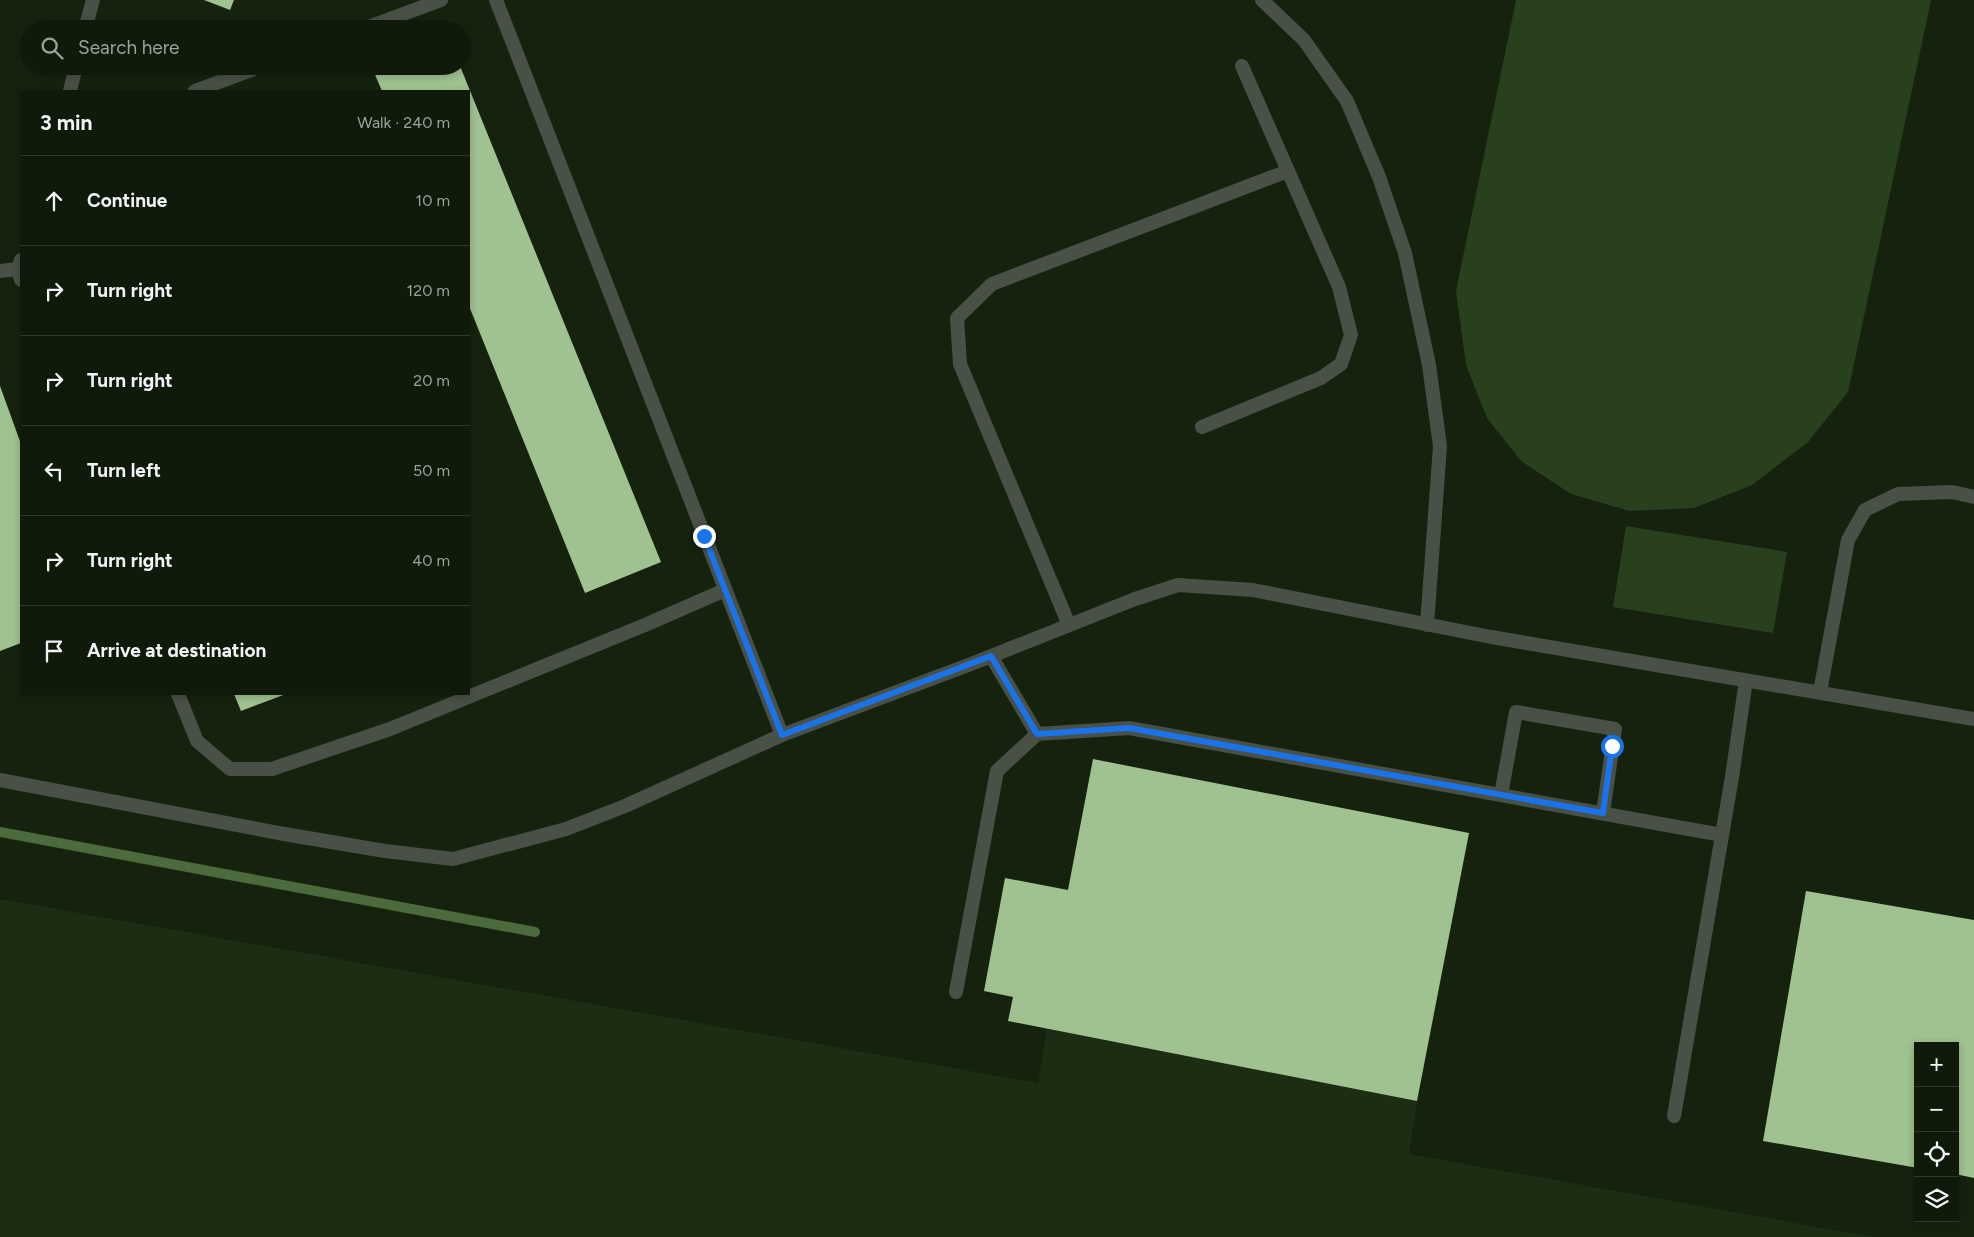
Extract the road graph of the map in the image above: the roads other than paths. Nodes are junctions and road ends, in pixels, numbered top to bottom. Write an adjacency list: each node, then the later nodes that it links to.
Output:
1 (93, 0): 5 (lane)
2 (441, 0): 6 (lane)
3 (496, 0): 17 (lane)
4 (1262, 0): 19 (lane)
5 (87, 20)
6 (387, 20)
7 (1242, 66): 12 (lane)
8 (74, 75): 10 (lane)
9 (238, 75): 11 (lane)
10 (70, 90)
11 (198, 90)
12 (1288, 171): 15 (lane); 18 (lane)
13 (20, 270): 14 (lane)
14 (0, 271)
15 (1202, 427)
16 (1974, 497): 22 (lane)
17 (725, 590): 23 (lane); 26 (lane)
18 (1069, 625): 19 (lane); 20 (lane)
19 (1427, 625): 21 (lane)
20 (991, 656): 25 (lane); 26 (lane)
21 (1746, 680): 22 (lane); 30 (lane)
22 (1820, 692): 24 (lane)
23 (178, 695)
24 (1974, 719)
25 (1037, 734): 28 (lane); 31 (lane)
26 (782, 735): 27 (lane)
27 (0, 780)
28 (1500, 794): 29 (lane); 29 (lane)
29 (1603, 813): 30 (lane)
30 (1722, 834): 32 (lane)
31 (956, 992)
32 (1674, 1116)

